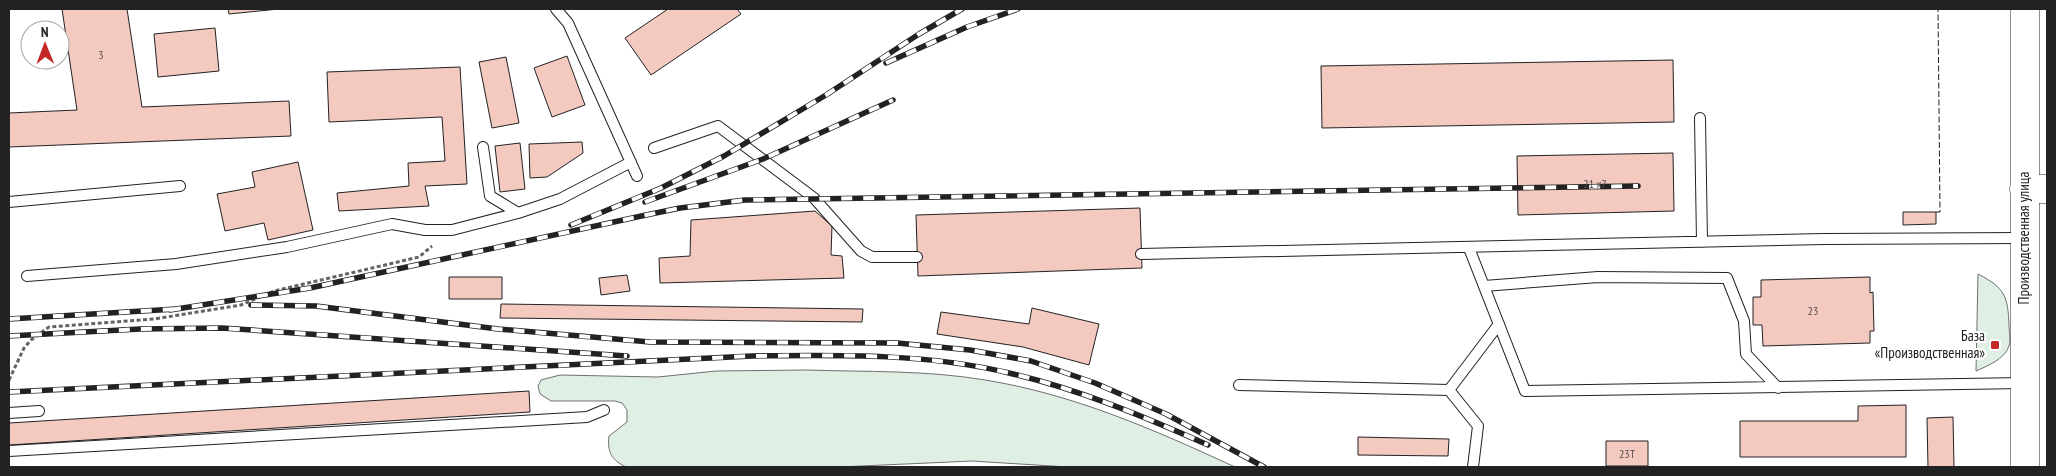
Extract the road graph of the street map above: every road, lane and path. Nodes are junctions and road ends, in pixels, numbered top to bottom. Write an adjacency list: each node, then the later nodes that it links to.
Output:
1 (556, 9): 6 (lane)
2 (2025, 9): 9 (highway, Производственная улица)
3 (1700, 118): 14 (lane)
4 (483, 147): 11 (lane)
5 (654, 148): 17 (lane)
6 (631, 162): 7 (lane); 11 (lane)
7 (637, 176)
8 (180, 186): 10 (lane)
9 (2036, 189): 13 (highway, Производственная улица)
10 (9, 202)
11 (518, 213): 12 (lane)
12 (452, 230): 18 (lane); 21 (path)
13 (2024, 238): 14 (lane); 22 (highway, Производственная улица)
14 (1702, 242): 15 (lane)
15 (1469, 248): 16 (lane); 19 (lane)
16 (1141, 254)
17 (917, 258)
18 (27, 276)
19 (1484, 286): 20 (lane); 24 (lane)
20 (1499, 324): 24 (lane); 25 (lane)
21 (9, 380)
22 (2036, 382): 24 (lane); 31 (highway, Производственная улица)
23 (1239, 385): 25 (lane)
24 (1778, 388)
25 (1449, 390): 30 (lane)
26 (604, 410): 29 (lane)
27 (39, 411): 28 (lane)
28 (9, 413)
29 (9, 451)
30 (1473, 467)
31 (2025, 467)

